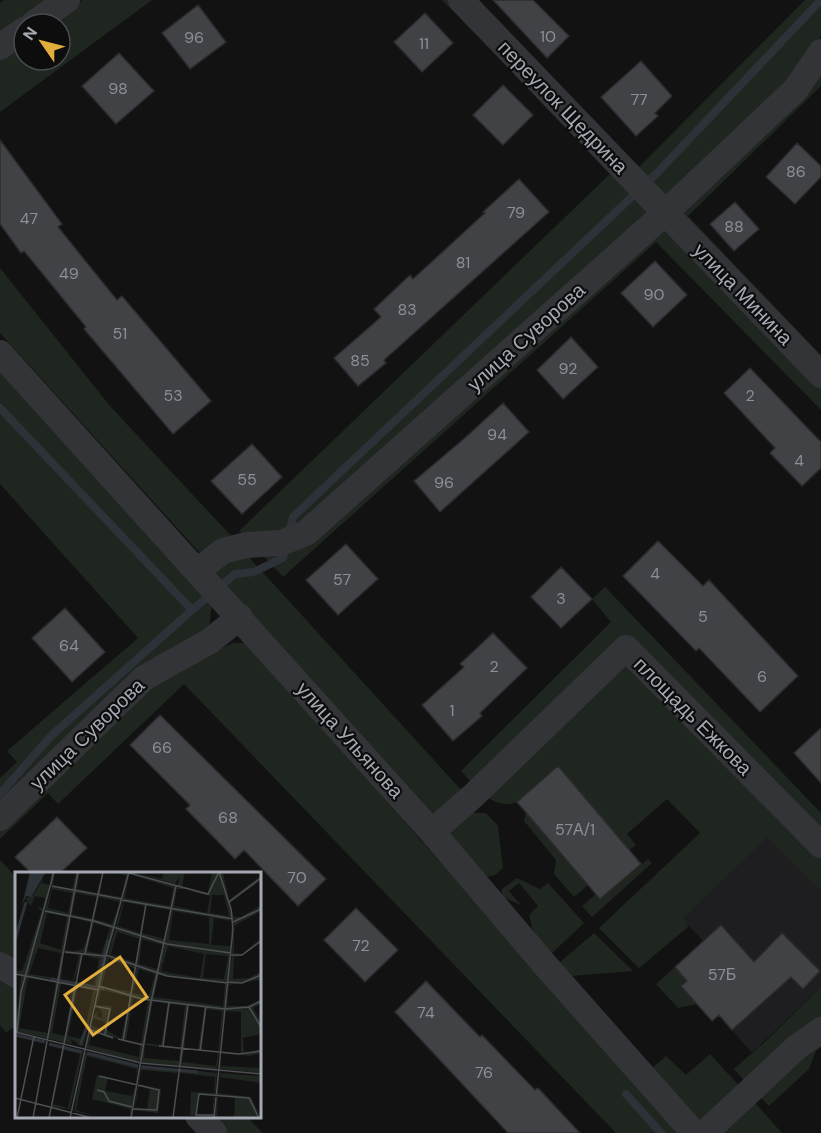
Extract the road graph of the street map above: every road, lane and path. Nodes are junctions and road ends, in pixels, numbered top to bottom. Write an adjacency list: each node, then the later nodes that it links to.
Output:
1 (67, 0): 3 (street)
2 (461, 0): 5 (street, переулок Щедрина)
3 (50, 12)
4 (821, 52): 5 (street, улица Суворова)
5 (664, 214): 7 (street, улица Минина); 8 (street, улица Суворова)
6 (0, 353): 8 (street, улица Ульянова)
7 (821, 375)
8 (198, 570): 9 (street, улица Ульянова)
9 (240, 617): 10 (street, улица Суворова); 11 (street, улица Ульянова)
10 (0, 818)
11 (432, 832): 12 (street, площадь Ежкова); 18 (street, улица Ульянова)
12 (821, 845)
13 (0, 965): 14 (street)
14 (15, 974)
15 (821, 1030): 19 (street)
16 (200, 1118): 17 (street)
17 (214, 1133)
18 (694, 1133)
19 (705, 1133)

